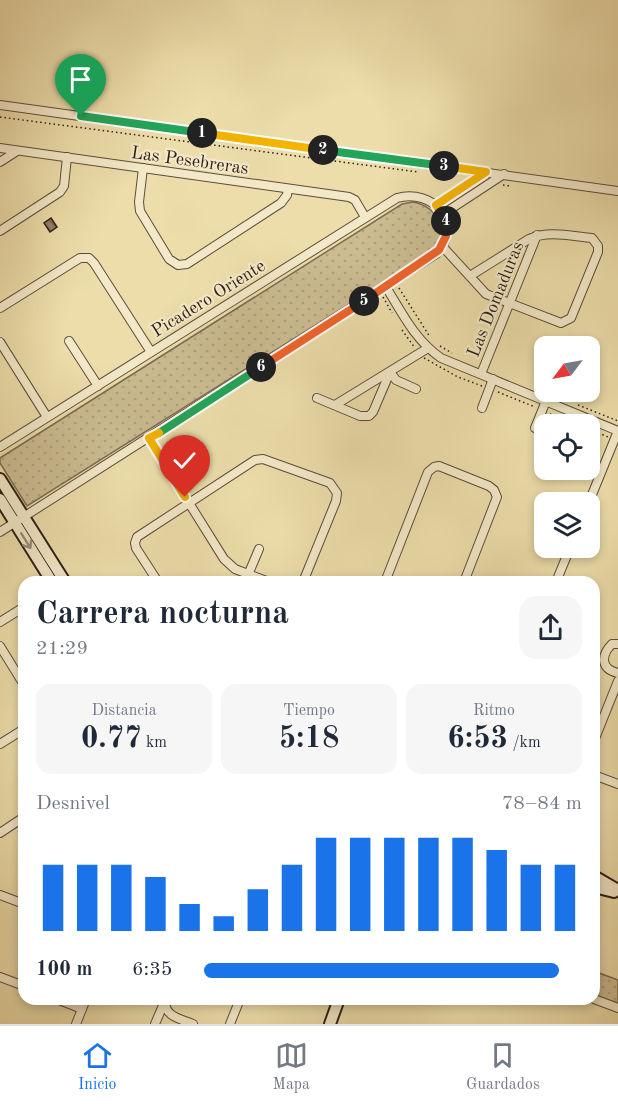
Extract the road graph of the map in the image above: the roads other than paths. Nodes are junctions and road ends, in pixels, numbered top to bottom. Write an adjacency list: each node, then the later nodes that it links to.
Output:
1 (0, 105): 7 (street)
2 (0, 148): 3 (street, Las Pesebreras)
3 (16, 151): 4 (street, Las Pesebreras); 5 (street)
4 (67, 158): 6 (street, Las Pesebreras); 14 (street)
5 (0, 162)
6 (143, 168): 9 (street, Las Pesebreras); 9 (street)
7 (486, 172): 8 (street); 11 (street)
8 (504, 174): 10 (street); 12 (street)
9 (288, 189): 13 (street, Las Pesebreras)
10 (618, 191)
11 (436, 205): 12 (street); 13 (street, Picadero Oriente)
12 (443, 214): 16 (street)
13 (365, 217): 24 (street, Picadero Oriente)
14 (0, 231)
15 (537, 236): 17 (street); 19 (street, Las Domaduras); 19 (street)
16 (442, 246): 17 (street); 18 (street)
17 (470, 276): 19 (street)
18 (386, 287): 23 (street); 37 (street)
19 (509, 303): 26 (street, Las Domaduras)
20 (0, 308): 24 (street)
21 (69, 341): 28 (street)
22 (0, 342): 35 (street)
23 (428, 348): 25 (street); 26 (street)
24 (151, 352): 28 (street, Picadero Oriente)
25 (390, 372): 29 (street); 33 (street); 33 (street)
26 (481, 374): 27 (street)
27 (493, 379): 30 (street); 34 (street)
28 (98, 386): 35 (street, Picadero Oriente)
29 (416, 389)
30 (534, 396)
31 (317, 398): 33 (street)
32 (548, 402): 36 (street)
33 (335, 405)
34 (482, 408)
35 (47, 417): 38 (street, Picadero Oriente)
36 (618, 431): 40 (street)
37 (149, 438): 42 (street); 43 (street)
38 (0, 447)
39 (0, 479): 43 (street)
40 (592, 492)
41 (0, 499): 43 (street)
42 (189, 504): 49 (street); 50 (street); 52 (street)
43 (19, 520): 44 (street); 47 (street, one-way to 47); 48 (street)
44 (0, 532)
45 (259, 549): 51 (street)
46 (566, 558): 55 (street)
47 (48, 576)
48 (60, 576)
49 (154, 576)
50 (245, 576)
51 (248, 576)
52 (305, 576)
53 (387, 576): 54 (street)
54 (466, 576)
55 (558, 576)
56 (18, 611): 57 (street)
57 (0, 622)
58 (618, 644): 60 (street)
59 (0, 646): 61 (street)
60 (618, 673)
61 (18, 675)
62 (618, 681): 63 (street)
63 (600, 726)
64 (18, 733): 65 (street)
65 (0, 744)
66 (600, 777): 67 (street)
67 (618, 784)
68 (18, 824): 69 (street)
69 (0, 833)
70 (600, 880): 72 (street)
71 (600, 888): 72 (street)
72 (618, 892)
73 (0, 895): 74 (street)
74 (18, 902)
75 (0, 976): 76 (street)
76 (13, 982): 77 (street); 78 (street)
77 (18, 984)
78 (0, 985)
79 (600, 1001): 86 (street)
80 (72, 1005): 87 (street)
81 (84, 1005): 87 (street)
82 (164, 1005): 89 (street)
83 (166, 1005): 90 (street)
84 (238, 1005): 91 (street)
85 (337, 1005): 92 (street)
86 (618, 1008)
87 (82, 1009): 88 (street)
88 (76, 1024)
89 (155, 1024)
90 (193, 1024)
91 (230, 1024)
92 (330, 1024)

